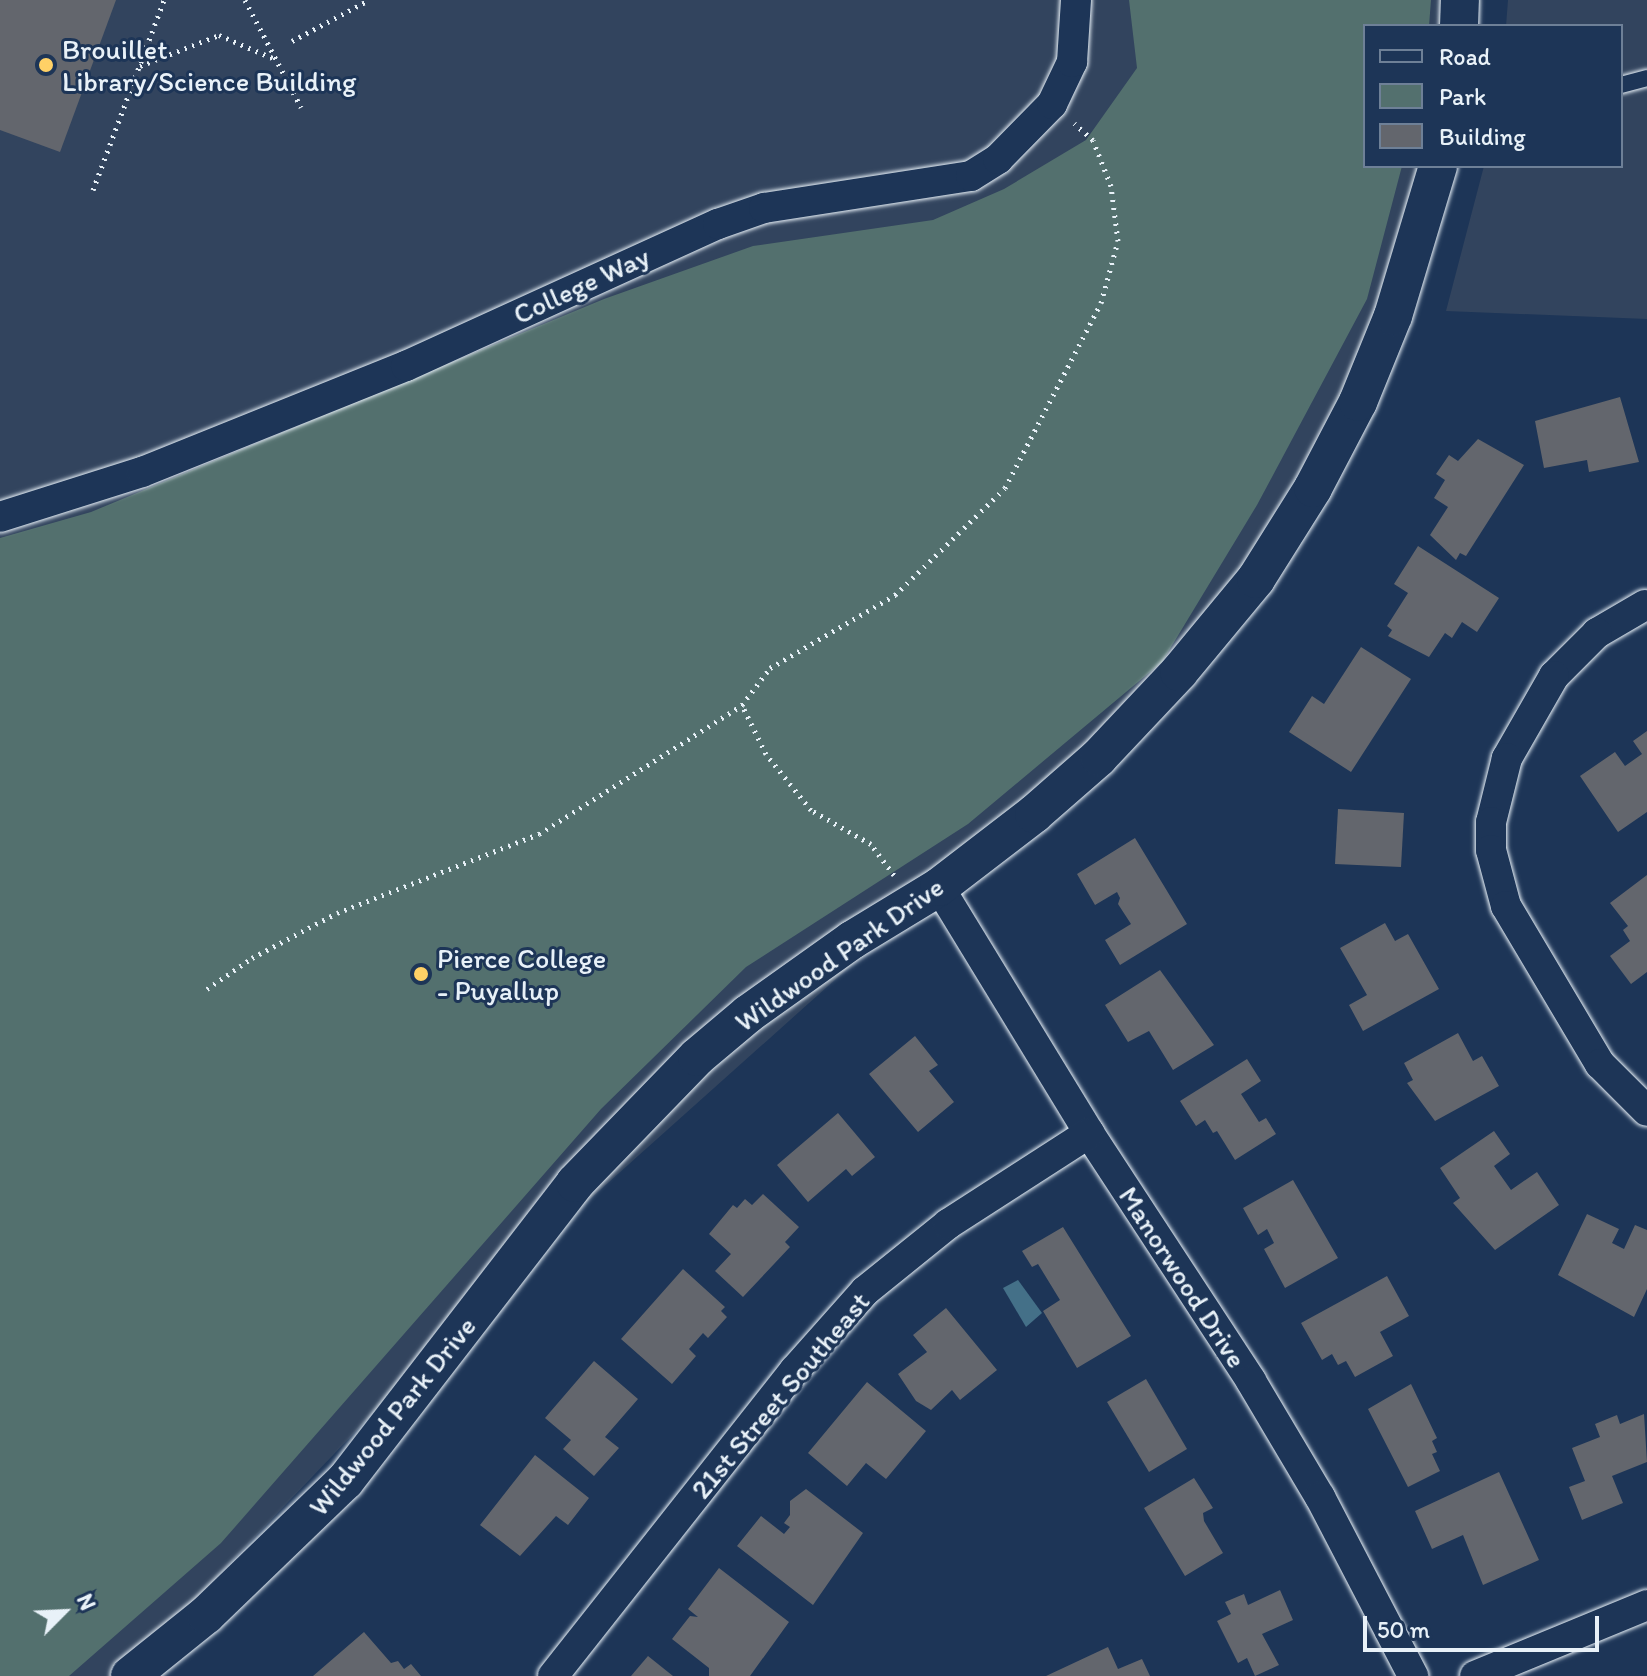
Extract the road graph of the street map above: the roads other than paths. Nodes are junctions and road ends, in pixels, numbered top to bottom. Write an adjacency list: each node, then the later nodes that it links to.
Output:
1 (1076, 0): 7 (street, College Way)
2 (1460, 0): 3 (street)
3 (1459, 24)
4 (1647, 78): 5 (lane)
5 (1623, 84)
6 (1437, 168): 9 (street, Wildwood Park Drive)
7 (0, 517)
8 (1645, 605): 10 (street)
9 (927, 894): 11 (street, Manorwood Drive); 13 (street, Wildwood Park Drive)
10 (1647, 1111)
11 (1089, 1133): 14 (street, 21st Street Southeast); 15 (street, Manorwood Drive)
12 (1647, 1605): 16 (street)
13 (130, 1676)
14 (553, 1676)
15 (1413, 1676)
16 (1475, 1676)

